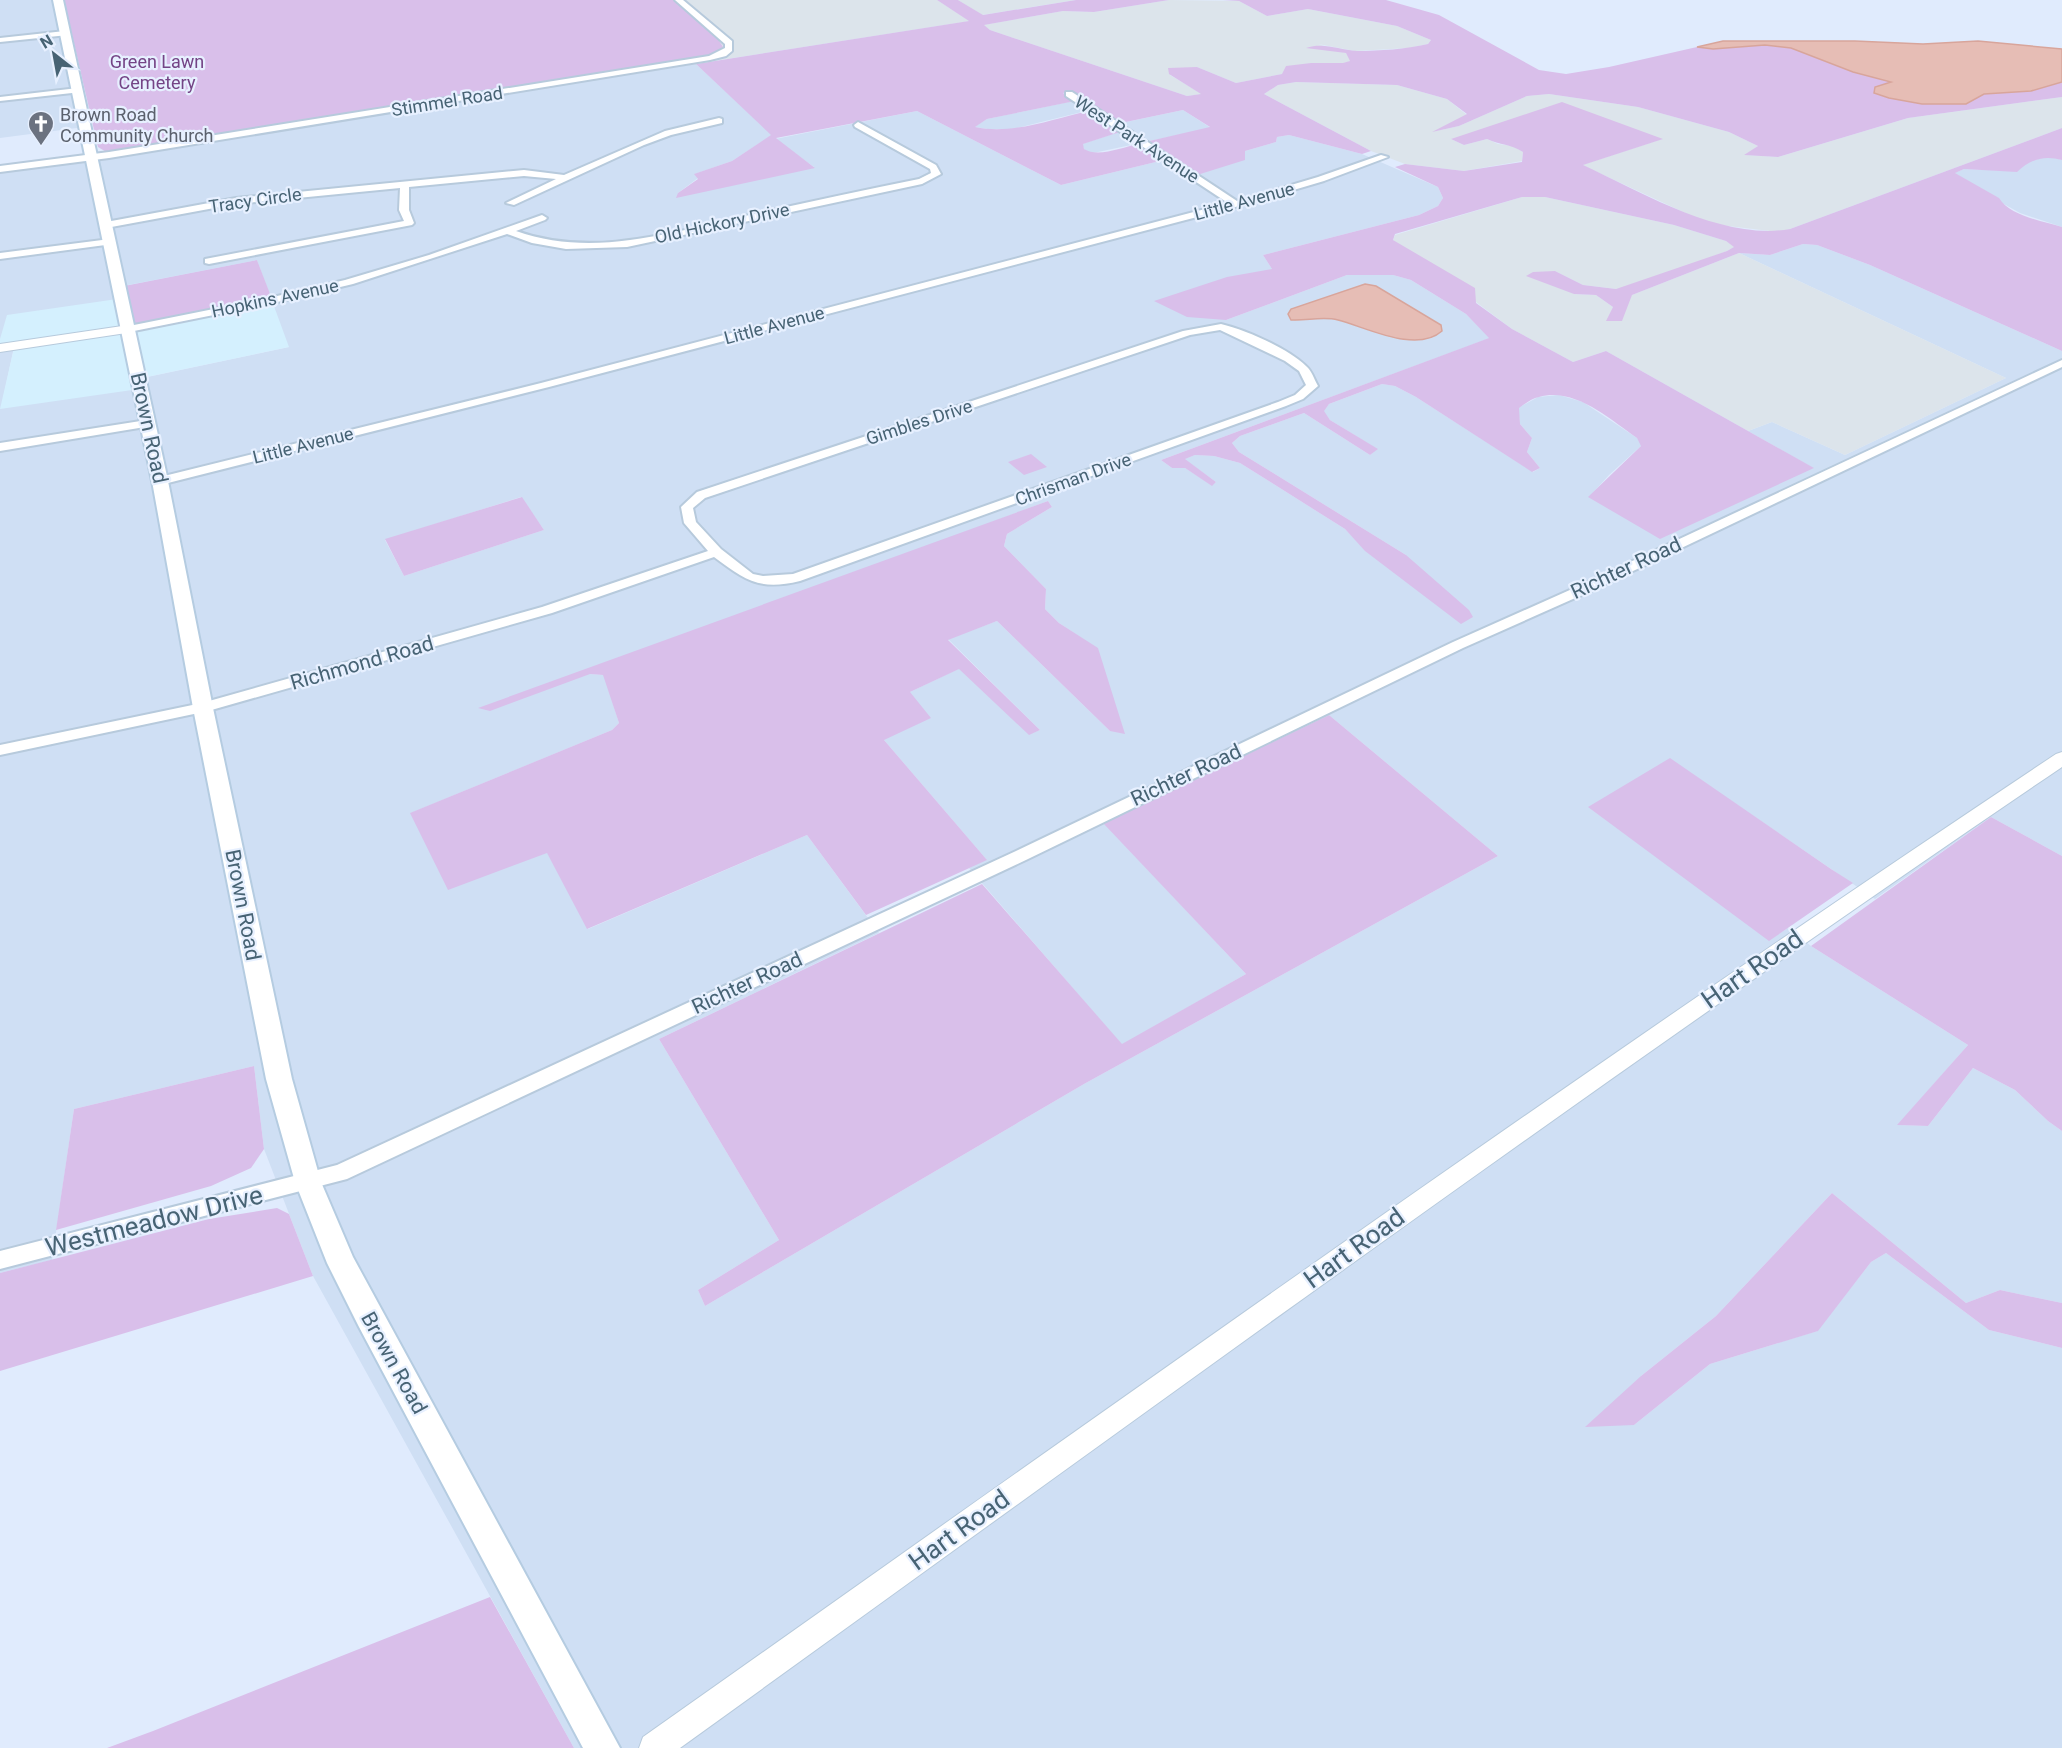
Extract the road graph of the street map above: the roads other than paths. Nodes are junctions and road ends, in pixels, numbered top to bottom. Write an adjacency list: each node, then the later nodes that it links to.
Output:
1 (58, 0): 3 (main road, Brown Road)
2 (679, 0): 10 (street, Stimmel Road)
3 (65, 33): 4 (street); 5 (main road, Brown Road)
4 (0, 40)
5 (78, 90): 7 (street); 10 (main road, Brown Road)
6 (1069, 94): 16 (street, West Park Avenue)
7 (0, 99)
8 (719, 121): 13 (street)
9 (858, 125): 19 (street, Old Hickory Drive)
10 (92, 157): 12 (street); 18 (main road, Brown Road)
11 (1384, 157): 16 (street, Little Avenue)
12 (0, 169)
13 (567, 179): 14 (street, Tracy Circle); 15 (street)
14 (405, 183): 18 (street, Tracy Circle); 22 (street)
15 (511, 203)
16 (1236, 204): 29 (street, Little Avenue)
17 (542, 218): 19 (street, Hopkins Avenue)
18 (106, 225): 20 (main road, Brown Road)
19 (507, 231): 24 (street, Hopkins Avenue)
20 (110, 242): 21 (street); 24 (main road, Brown Road)
21 (0, 256)
22 (208, 261)
23 (1208, 328): 30 (street, Gimbles Drive); 30 (street, Chrisman Drive)
24 (129, 329): 25 (street, Hopkins Avenue); 27 (main road, Brown Road)
25 (0, 348)
26 (2062, 363): 34 (street, Richter Road)
27 (147, 424): 28 (street); 29 (main road, Brown Road)
28 (0, 447)
29 (160, 481): 31 (main road, Brown Road)
30 (716, 552): 31 (street, Richmond Road)
31 (203, 708): 32 (street, Richmond Road); 34 (main road, Brown Road)
32 (0, 750)
33 (2062, 758): 37 (street, Hart Road)
34 (308, 1182): 35 (street, Westmeadow Drive); 36 (main road, Brown Road)
35 (0, 1260)
36 (602, 1748)
37 (654, 1748)

